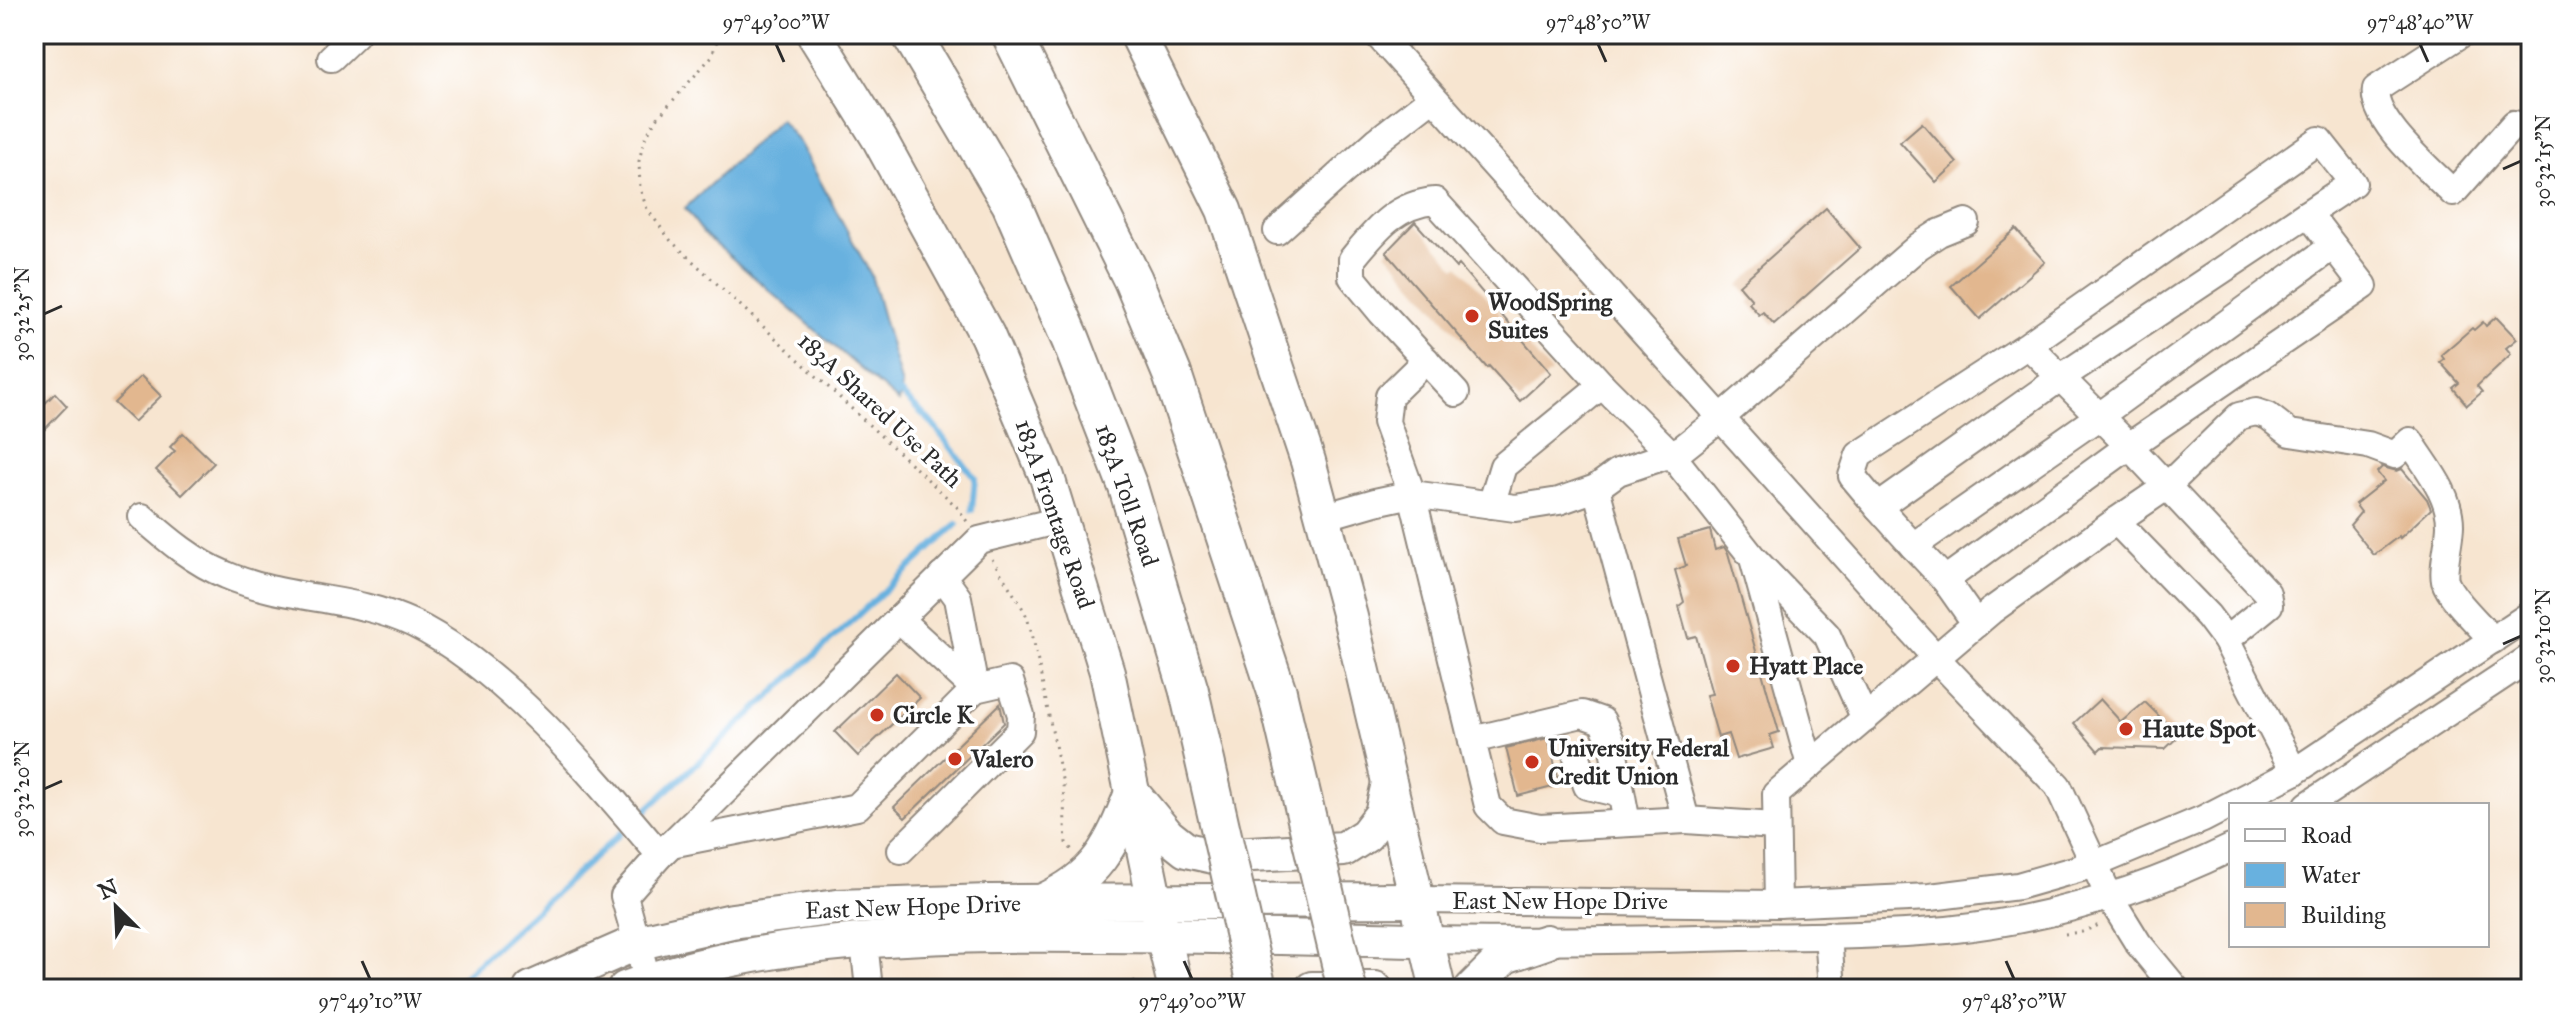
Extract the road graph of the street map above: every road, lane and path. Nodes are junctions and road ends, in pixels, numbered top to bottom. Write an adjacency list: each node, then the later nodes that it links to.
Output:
1 (356, 34): 9 (street)
2 (719, 34): 34 (path, 183A Shared Use Path)
3 (814, 34): 32 (main road, 183A Frontage Road)
4 (911, 34): 82 (highway, 183A Toll Road, bridge)
5 (1011, 34): 84 (highway, bridge)
6 (1137, 34): 31 (main road)
7 (1377, 34): 10 (street)
8 (2461, 34): 11 (street)
9 (331, 58)
10 (1432, 98): 14 (street); 21 (street)
11 (2531, 129)
12 (2308, 213): 15 (street); 16 (street); 18 (street)
13 (1966, 222): 21 (street)
14 (1277, 231)
15 (2333, 246): 22 (street); 23 (street)
16 (2028, 345): 18 (street); 29 (street)
17 (1426, 360): 19 (street); 20 (street); 27 (street)
18 (2060, 378): 22 (street); 29 (street)
19 (1602, 385): 24 (street); 28 (street)
20 (1456, 393)
21 (1722, 417): 24 (street); 45 (street)
22 (2098, 417): 23 (street); 35 (street)
23 (2129, 446): 25 (street); 38 (street)
24 (1671, 454): 26 (street); 36 (street)
25 (2166, 487): 33 (street); 42 (street); 43 (street)
26 (1596, 488): 28 (street); 58 (street)
27 (1412, 494): 28 (street); 31 (street); 49 (street)
28 (1491, 505)
29 (1878, 507): 35 (street)
30 (142, 517): 62 (street)
31 (1323, 517): 52 (main road)
32 (1060, 520): 34 (street); 53 (main road, 183A Frontage Road)
33 (2116, 521): 41 (street); 42 (street)
34 (979, 540): 37 (street); 64 (path, 183A Shared Use Path)
35 (1913, 546): 38 (street)
36 (1753, 558): 47 (street); 50 (street)
37 (942, 576): 40 (street); 46 (street)
38 (1945, 580): 41 (street)
39 (2531, 614): 43 (street, East New Hope Drive)
40 (899, 619): 46 (street); 62 (street)
41 (1976, 624): 45 (street)
42 (2226, 640): 51 (street)
43 (2493, 640): 51 (street, East New Hope Drive)
44 (2531, 657): 56 (street)
45 (1936, 658): 47 (street); 65 (street)
46 (975, 689): 62 (street); 63 (street)
47 (1865, 719): 50 (street)
48 (1571, 736): 49 (street); 54 (street); 54 (street)
49 (1472, 740): 59 (street)
50 (1810, 765): 60 (street)
51 (2294, 772): 55 (street, East New Hope Drive)
52 (1389, 783): 53 (main road); 67 (main road)
53 (1132, 793): 68 (main road); 70 (main road, 183A Frontage Road)
54 (1621, 794): 59 (street)
55 (2234, 803)
56 (2311, 803)
57 (2229, 806): 65 (street, East New Hope Drive)
58 (1686, 820): 59 (street); 60 (street)
59 (1627, 823)
60 (1775, 826): 69 (street)
61 (2229, 849): 66 (street, East New Hope Drive)
62 (666, 850): 75 (street)
63 (901, 850)
64 (1079, 856)
65 (2095, 864): 66 (street); 69 (street, East New Hope Drive)
66 (2109, 896): 71 (street, East New Hope Drive); 89 (street)
67 (1418, 900): 69 (street, East New Hope Drive); 70 (main road, East New Hope Drive); 72 (main road)
68 (1039, 902): 70 (main road, East New Hope Drive); 75 (main road, East New Hope Drive)
69 (1778, 904)
70 (1159, 918): 72 (main road, East New Hope Drive); 73 (main road, East New Hope Drive); 81 (main road, 183A Frontage Road)
71 (1828, 935): 74 (street, East New Hope Drive); 88 (street)
72 (1426, 940): 74 (street, East New Hope Drive); 86 (main road)
73 (864, 942): 77 (main road, East New Hope Drive); 79 (street)
74 (1546, 942): 87 (main road)
75 (636, 943): 77 (street); 78 (main road, East New Hope Drive)
76 (1134, 975): 80 (path)
77 (641, 986)
78 (531, 989)
79 (869, 989)
80 (1129, 989)
81 (1176, 989)
82 (1257, 989)
83 (1312, 989): 85 (main road)
84 (1347, 989)
85 (1375, 989)
86 (1438, 989)
87 (1472, 989)
88 (1832, 989)
89 (2176, 989)

